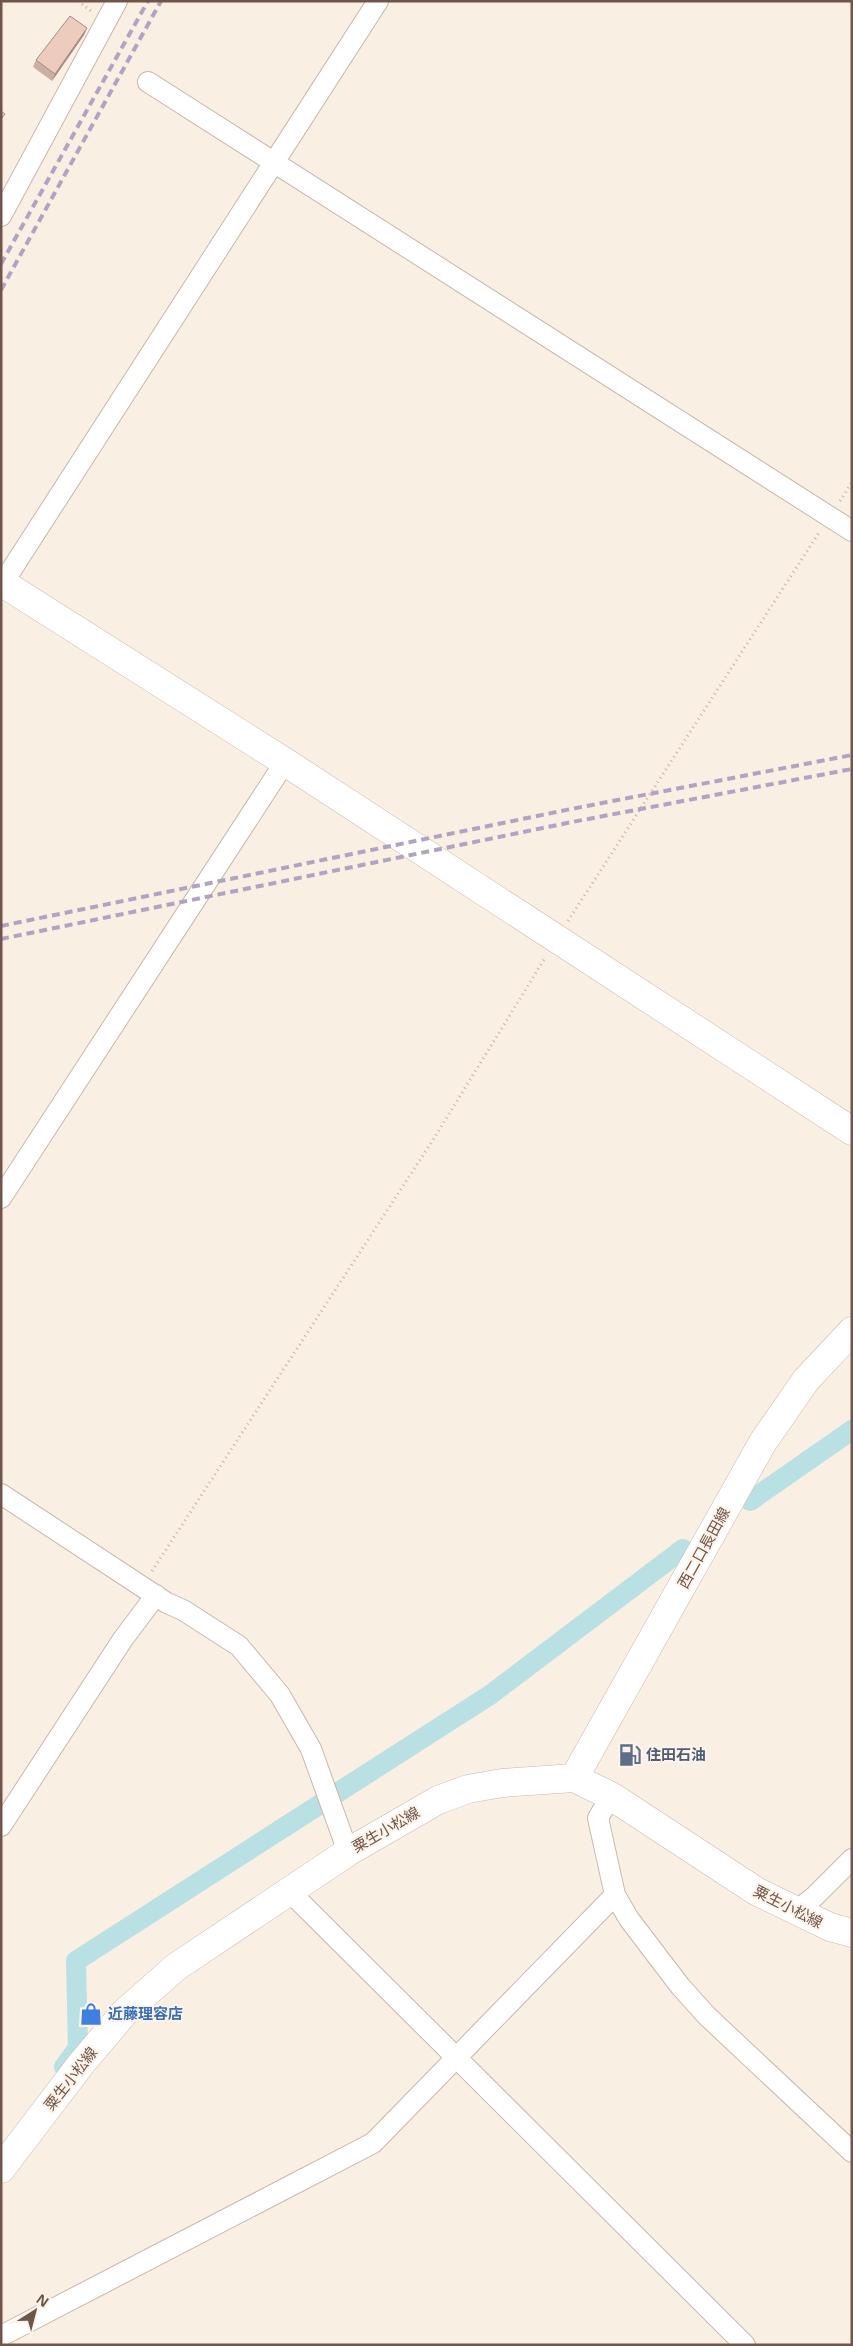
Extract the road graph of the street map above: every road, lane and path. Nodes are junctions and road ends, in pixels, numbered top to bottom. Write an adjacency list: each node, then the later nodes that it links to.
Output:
1 (117, 1): 5 (street)
2 (378, 1): 4 (street)
3 (148, 82): 4 (street)
4 (274, 162): 6 (street); 8 (street)
5 (1, 216)
6 (830, 516): 7 (street); 10 (path)
7 (852, 531)
8 (2, 584): 9 (main road)
9 (285, 762): 10 (main road); 12 (street)
10 (557, 938): 11 (main road); 15 (path)
11 (852, 1131)
12 (1, 1198)
13 (852, 1330): 16 (main road, 西二口長田線)
14 (1, 1494): 15 (street)
15 (149, 1590): 18 (street); 19 (street)
16 (574, 1778): 17 (main road, 粟生小松線); 19 (main road, 粟生小松線)
17 (611, 1796): 22 (street); 23 (main road, 粟生小松線)
18 (1, 1826)
19 (348, 1852): 21 (main road, 粟生小松線)
20 (852, 1859): 23 (street)
21 (289, 1890): 25 (street); 27 (main road, 粟生小松線)
22 (615, 1896): 25 (street); 26 (street)
23 (795, 1912): 24 (main road, 粟生小松線)
24 (852, 1933)
25 (457, 2056): 28 (street); 29 (street)
26 (852, 2152)
27 (1, 2169)
28 (1, 2336)
29 (745, 2345)

